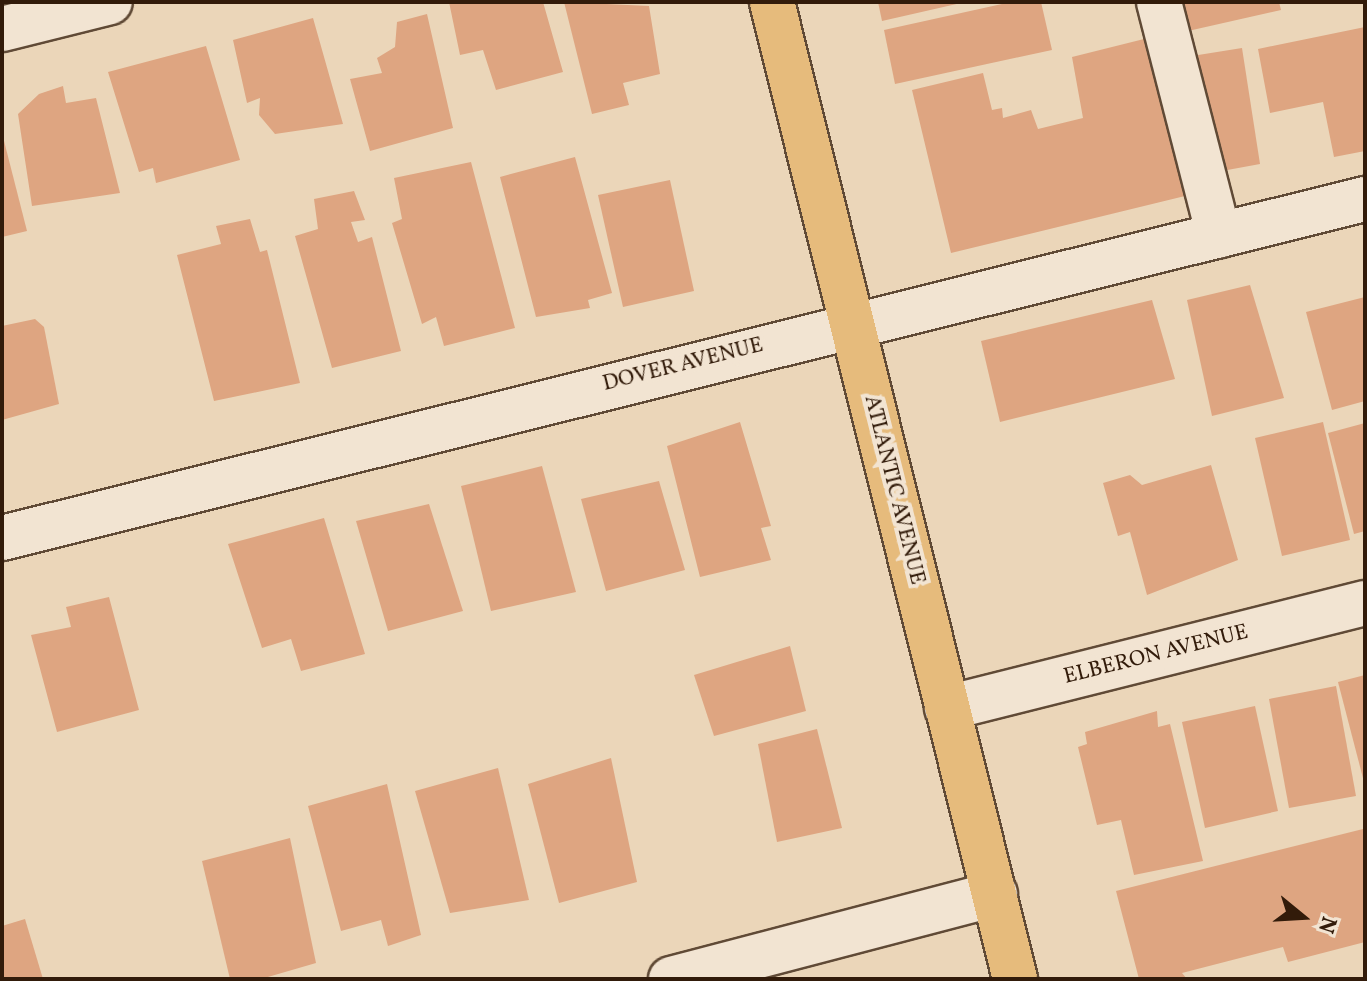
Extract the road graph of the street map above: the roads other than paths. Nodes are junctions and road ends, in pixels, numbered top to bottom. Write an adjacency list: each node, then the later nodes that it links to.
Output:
1 (110, 2): 4 (street)
2 (772, 2): 7 (main road, ATLANTIC AVENUE)
3 (1159, 2): 6 (street)
4 (2, 29)
5 (1365, 199): 6 (street, DOVER AVENUE)
6 (1219, 235): 7 (street, DOVER AVENUE)
7 (853, 323): 8 (street, DOVER AVENUE); 10 (main road, ATLANTIC AVENUE)
8 (2, 538)
9 (1365, 603): 10 (street, ELBERON AVENUE)
10 (947, 708): 11 (main road, ATLANTIC AVENUE)
11 (995, 894): 12 (street); 13 (main road, ATLANTIC AVENUE)
12 (671, 979)
13 (1015, 979)

